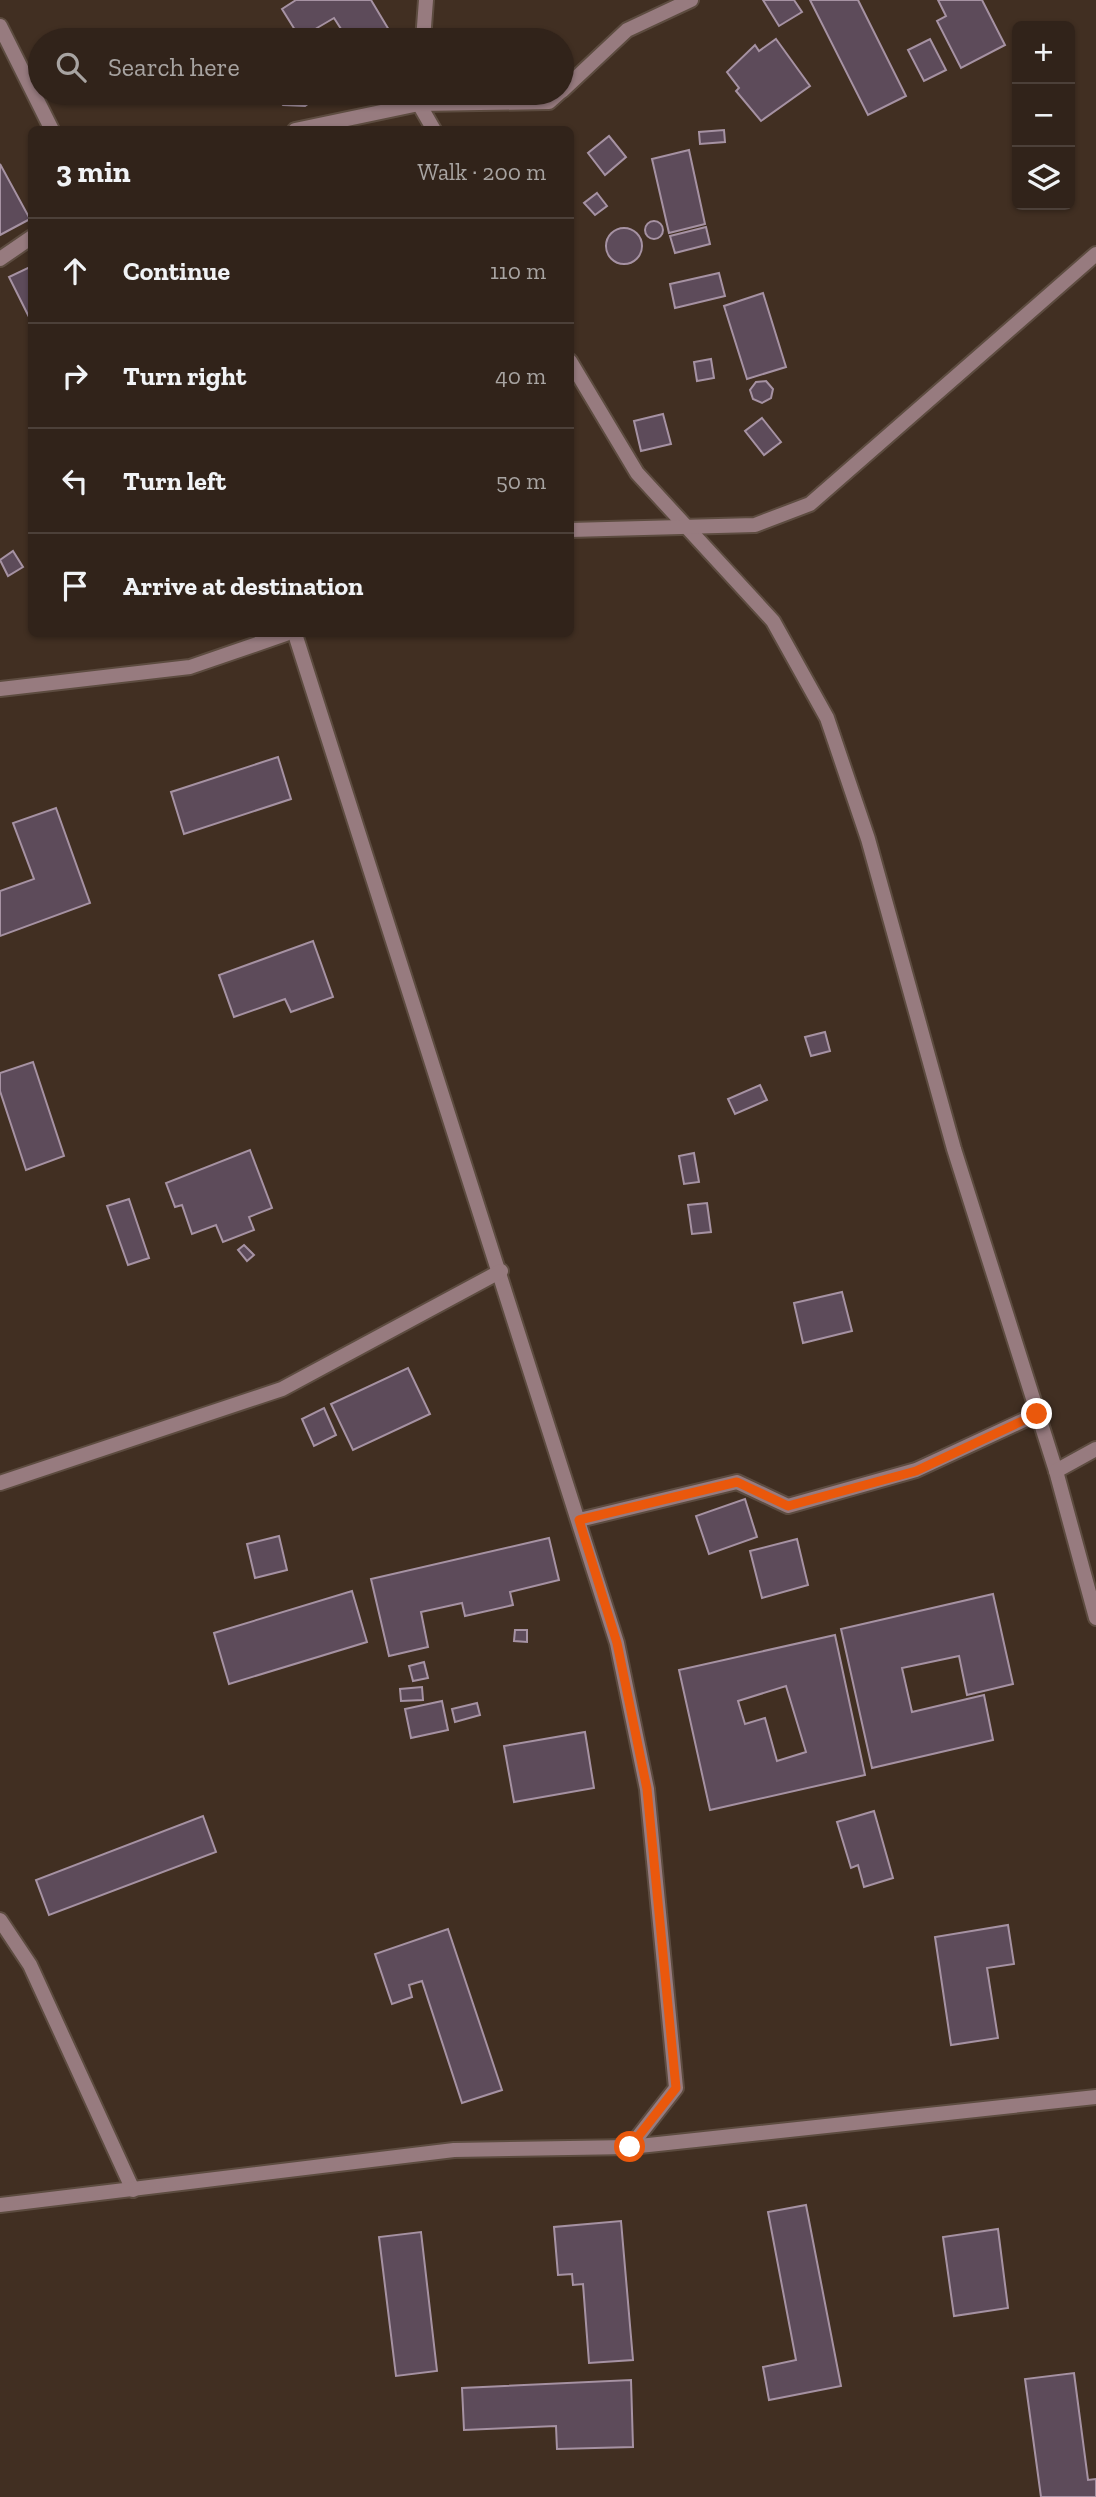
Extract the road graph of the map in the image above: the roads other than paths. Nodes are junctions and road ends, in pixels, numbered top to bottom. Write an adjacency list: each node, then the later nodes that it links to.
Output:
1 (426, 0): 4 (street)
2 (691, 0): 5 (street)
3 (0, 26): 6 (street)
4 (424, 28)
5 (574, 80)
6 (28, 82)
7 (40, 105): 10 (street)
8 (392, 105): 11 (street)
9 (422, 105): 12 (street)
10 (50, 126)
11 (310, 126)
12 (432, 126)
13 (28, 240): 15 (street)
14 (1095, 256): 17 (street)
15 (0, 259)
16 (574, 367): 17 (street)
17 (687, 529): 18 (street); 23 (street)
18 (574, 530)
19 (277, 637): 21 (street)
20 (296, 637): 22 (street)
21 (0, 689)
22 (501, 1271): 26 (street); 27 (street)
23 (1037, 1414): 25 (street); 27 (street)
24 (1096, 1449): 25 (street)
25 (1055, 1471): 28 (street)
26 (0, 1483)
27 (579, 1520): 31 (street)
28 (1096, 1618)
29 (0, 1920): 32 (street)
30 (1096, 2097): 31 (street)
31 (630, 2147): 32 (street)
32 (133, 2190): 33 (street)
33 (0, 2205)

